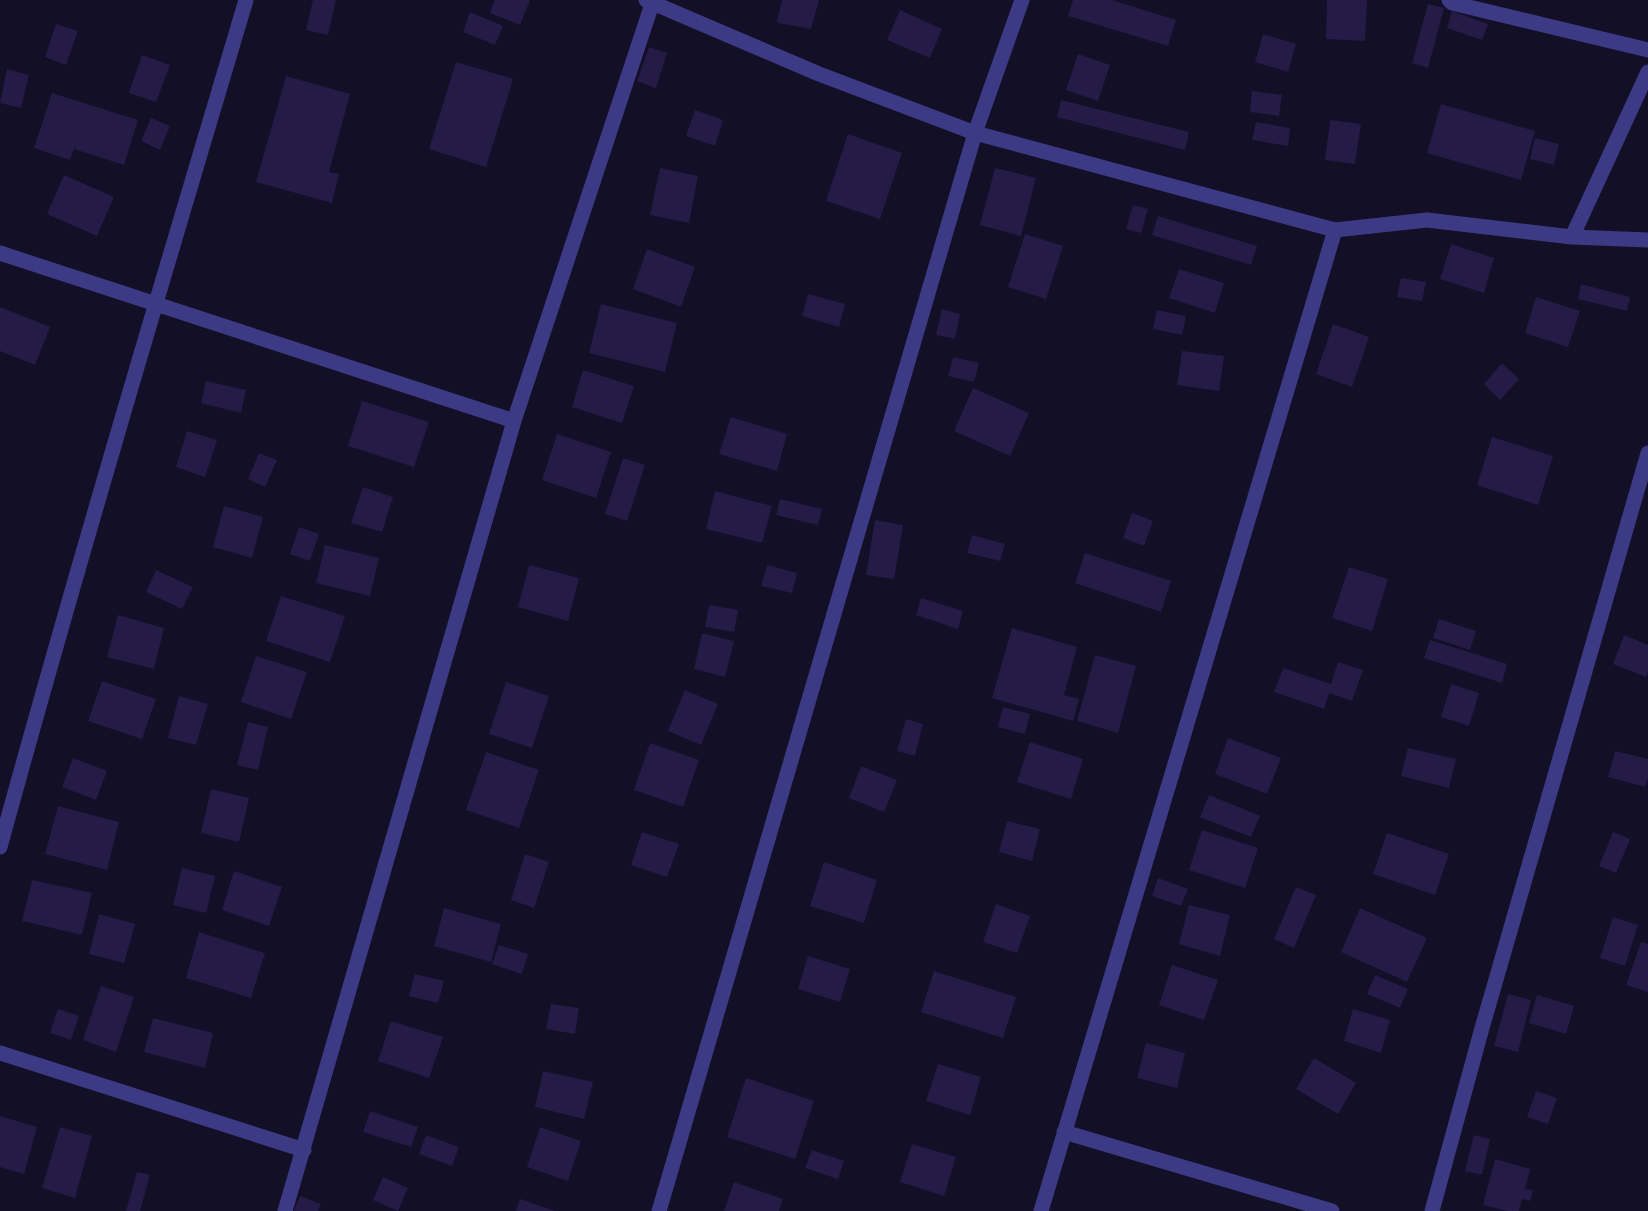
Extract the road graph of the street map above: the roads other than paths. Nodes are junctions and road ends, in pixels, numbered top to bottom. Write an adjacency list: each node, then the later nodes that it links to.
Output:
1 (246, 0): 12 (street)
2 (1023, 0): 7 (street)
3 (1449, 0): 5 (street)
4 (649, 2): 7 (street); 13 (street)
5 (1648, 50)
6 (1648, 72): 9 (street)
7 (975, 133): 8 (street); 20 (street)
8 (1335, 230): 9 (street); 17 (street)
9 (1572, 237): 10 (street)
10 (1648, 240)
11 (0, 253): 12 (street)
12 (155, 304): 13 (street); 15 (street)
13 (514, 421): 18 (street)
14 (1648, 453): 23 (street)
15 (0, 847)
16 (0, 1053): 18 (street)
17 (1065, 1132): 21 (street); 22 (street)
18 (304, 1150): 19 (street)
19 (285, 1211)
20 (659, 1211)
21 (1041, 1211)
22 (1332, 1211)
23 (1431, 1211)

